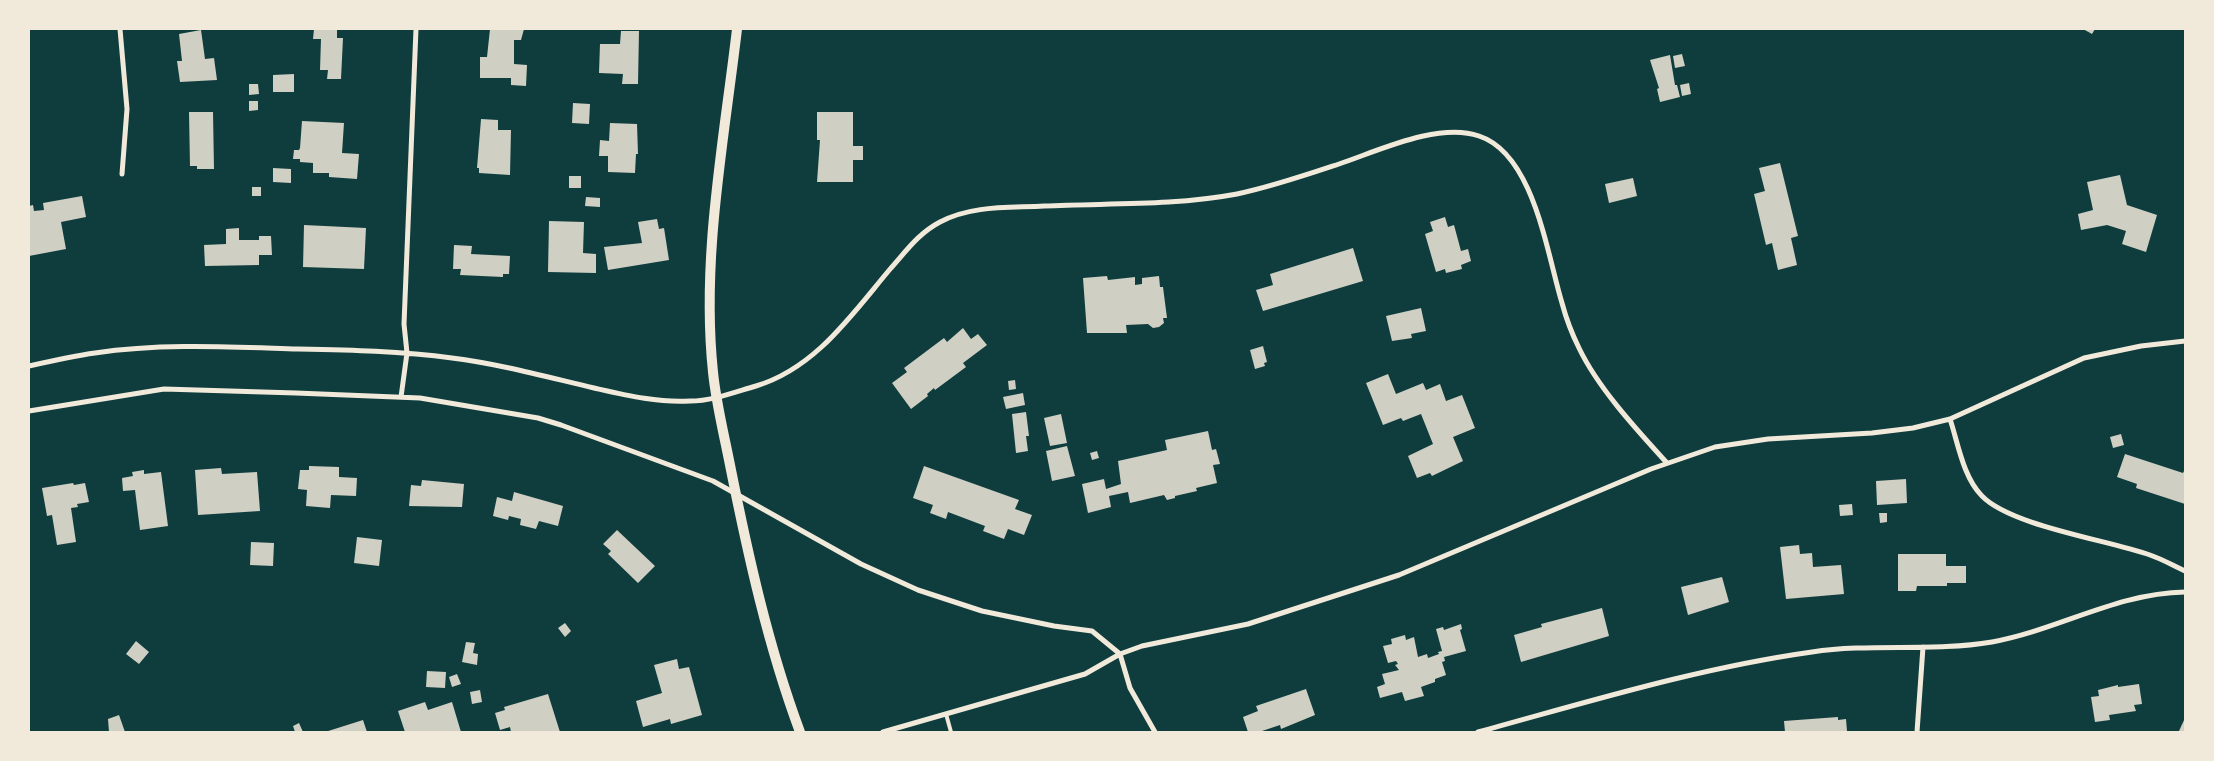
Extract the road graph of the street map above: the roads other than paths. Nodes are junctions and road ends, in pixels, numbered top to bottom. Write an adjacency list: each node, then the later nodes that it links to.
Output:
1 (120, 29): 4 (street)
2 (416, 29): 6 (street)
3 (737, 29): 9 (main road)
4 (122, 174)
5 (2185, 342): 11 (street)
6 (407, 353): 7 (street); 8 (street); 9 (street)
7 (29, 366)
8 (401, 397): 10 (street); 13 (street)
9 (717, 397): 12 (street); 13 (main road)
10 (29, 410)
11 (1950, 419): 12 (street); 14 (street)
12 (1667, 463): 17 (street)
13 (736, 492): 17 (street); 19 (main road)
14 (2185, 571)
15 (2185, 592): 16 (street)
16 (1923, 647): 23 (street); 24 (street)
17 (1120, 654): 18 (street); 22 (street)
18 (946, 714): 20 (street); 21 (lane)
19 (800, 732)
20 (883, 732)
21 (952, 732)
22 (1155, 732)
23 (1478, 732)
24 (1917, 732)

